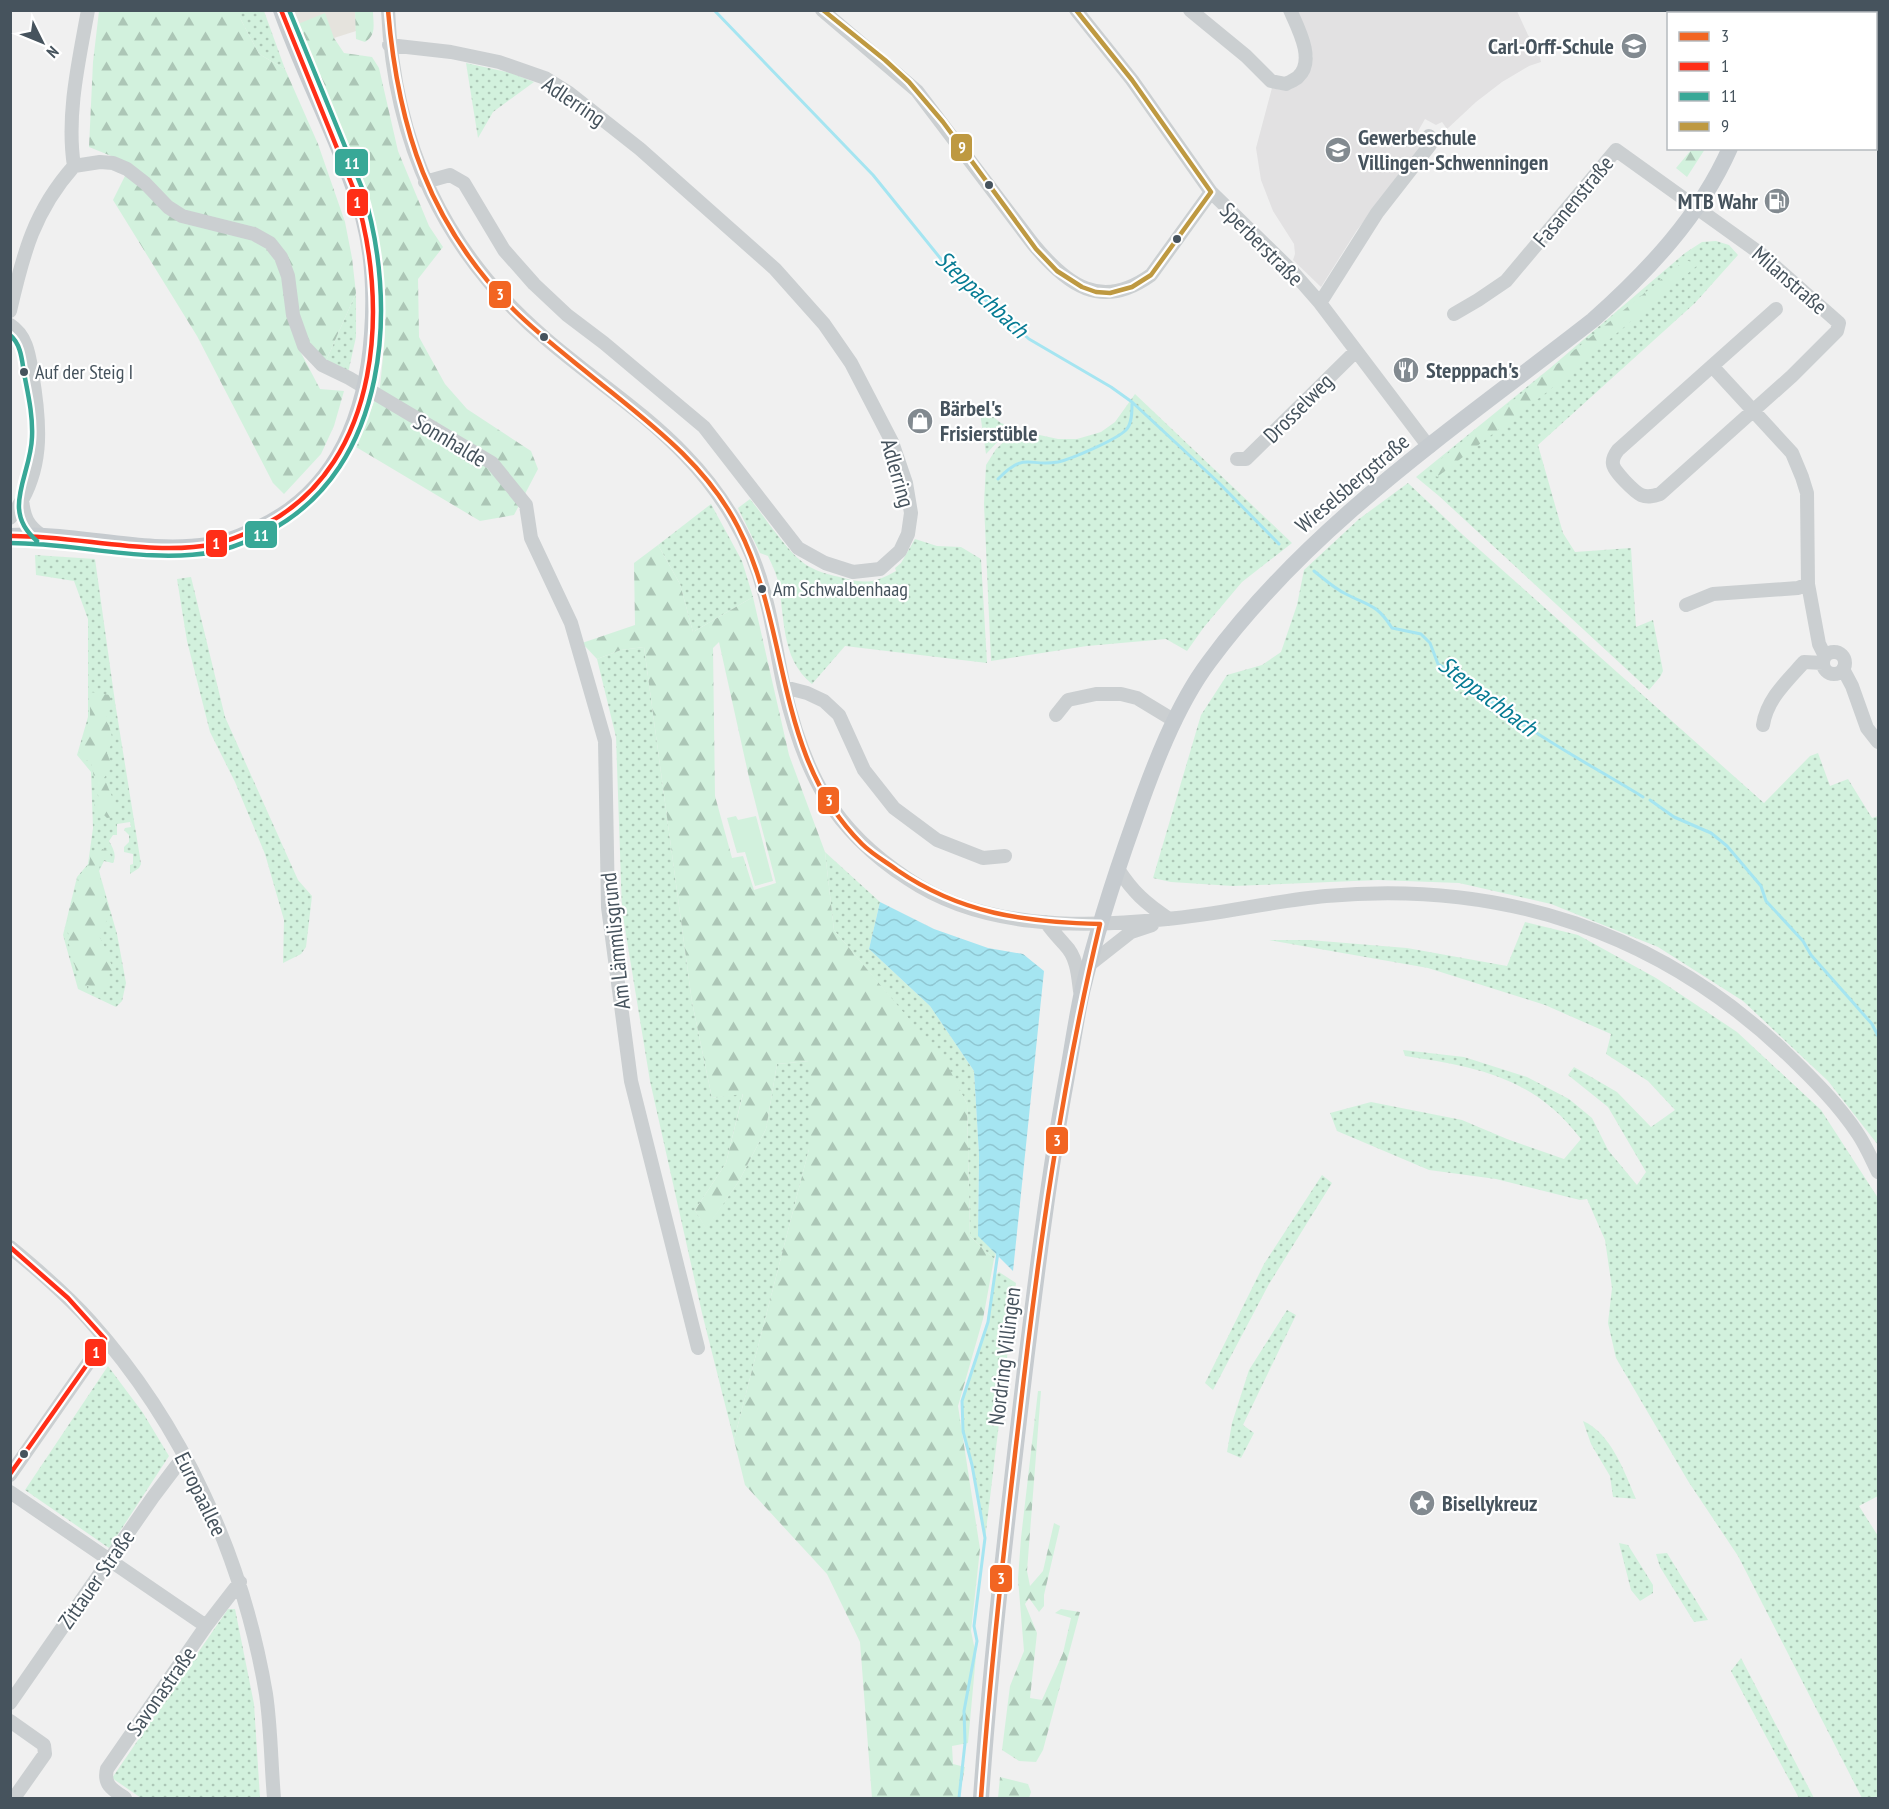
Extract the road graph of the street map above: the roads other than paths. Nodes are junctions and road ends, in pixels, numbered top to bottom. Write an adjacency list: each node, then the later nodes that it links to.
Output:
1 (88, 10): 11 (street)
2 (281, 10): 22 (main road)
3 (388, 10): 8 (street)
4 (822, 10): 13 (street)
5 (1076, 10): 13 (street, Sperberstraße)
6 (1190, 10): 7 (street)
7 (1290, 10)
8 (389, 45): 12 (street); 12 (street, Adlerring)
9 (1429, 136): 15 (street)
10 (1729, 150): 14 (main road, Wieselsbergstraße)
11 (74, 166): 17 (street); 22 (street, Sonnhalde)
12 (425, 182): 34 (street)
13 (1211, 192): 15 (street, Sperberstraße)
14 (1698, 207): 18 (street, Fasanenstraße); 23 (street, Milanstraße); 24 (main road, Wieselsbergstraße)
15 (1320, 303): 20 (street, Sperberstraße)
16 (1776, 309): 21 (street, Milanstraße)
17 (10, 311)
18 (1454, 314)
19 (10, 325): 26 (street)
20 (1356, 351): 24 (street, Sperberstraße); 25 (street, Drosselweg)
21 (1712, 366): 23 (street); 23 (street, Milanstraße)
22 (365, 388): 28 (main road); 30 (street, Sonnhalde)
23 (1752, 410): 31 (street)
24 (1429, 447): 36 (main road, Wieselsbergstraße)
25 (1237, 459)
26 (22, 500): 27 (street); 28 (street)
27 (10, 518)
28 (41, 535): 29 (main road)
29 (10, 536)
30 (531, 538): 49 (street, Am Lämmlisgrund)
31 (1808, 584): 32 (street); 33 (street)
32 (1686, 605)
33 (1824, 659): 37 (street); 38 (street)
34 (784, 687): 39 (street); 42 (street)
35 (1056, 715): 36 (street)
36 (1175, 721): 40 (main road, Wieselsbergstraße)
37 (1764, 725)
38 (1878, 742)
39 (1005, 856)
40 (1118, 868): 41 (street); 43 (main road, Wieselsbergstraße)
41 (1168, 919): 43 (street); 44 (street); 46 (street)
42 (1047, 922): 43 (street); 45 (street)
43 (1100, 924): 44 (main road, Nordring Villingen)
44 (1089, 965): 45 (main road, Nordring Villingen)
45 (1082, 996): 61 (main road, Nordring Villingen)
46 (1878, 1172)
47 (10, 1247): 48 (street, Europaallee)
48 (105, 1339): 50 (street, Europaallee); 51 (street)
49 (698, 1348)
50 (184, 1456): 53 (street, Zittauer Straße); 54 (street, Europaallee)
51 (10, 1475)
52 (10, 1492): 53 (street)
53 (110, 1560): 55 (street); 56 (street, Zittauer Straße)
54 (240, 1582): 55 (street, Savonastraße); 60 (street, Europaallee)
55 (206, 1626): 59 (street, Savonastraße)
56 (10, 1703)
57 (10, 1721): 58 (street)
58 (14, 1798)
59 (124, 1798)
60 (274, 1798)
61 (981, 1798)

